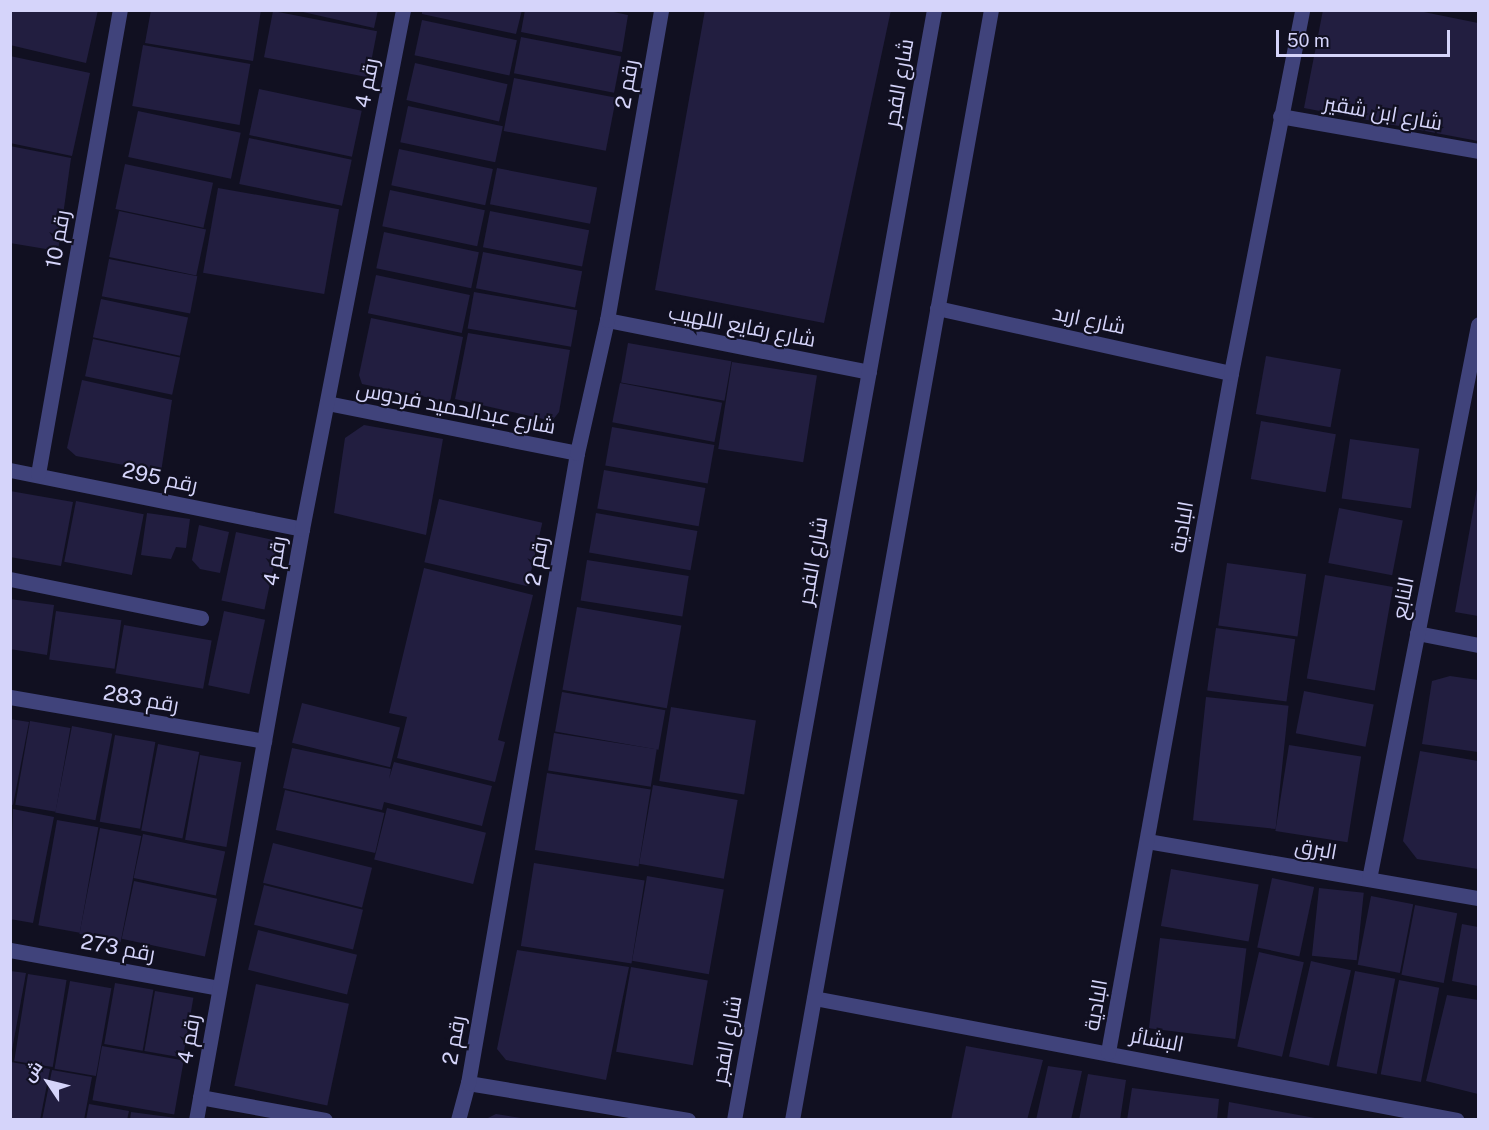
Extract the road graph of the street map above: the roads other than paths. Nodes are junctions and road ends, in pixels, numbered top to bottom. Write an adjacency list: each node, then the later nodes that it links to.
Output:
1 (120, 10): 17 (street, رقم 10)
2 (403, 10): 14 (street, رقم 4)
3 (661, 10): 10 (street, رقم 2)
4 (934, 10): 12 (street, شارع الفجر)
5 (991, 10): 9 (street)
6 (1302, 10): 7 (street, البادية)
7 (1280, 116): 8 (street, شارع ابن شقير); 13 (street, البادية)
8 (1479, 151)
9 (937, 308): 13 (street, شارع اربد); 30 (street)
10 (607, 320): 12 (street, شارع رفايع اللهيب); 15 (street, رقم 2)
11 (1479, 326): 21 (street, النابع)
12 (869, 372): 38 (street, شارع الفجر)
13 (1231, 373): 25 (street, البادية)
14 (327, 403): 15 (street, شارع عبدالحميد فردوس); 18 (street, رقم 4)
15 (577, 453): 32 (street, رقم 2)
16 (10, 470): 17 (street, رقم 295)
17 (38, 474): 18 (street, رقم 295)
18 (302, 529): 24 (street, رقم 4)
19 (10, 579): 20 (street)
20 (201, 618)
21 (1417, 633): 22 (street); 26 (street, النابع)
22 (1479, 645)
23 (10, 697): 24 (street, رقم 283)
24 (264, 741): 29 (street, رقم 4)
25 (1147, 842): 26 (street, البرق); 31 (street, البادية)
26 (1369, 879): 27 (street, البرق)
27 (1479, 898)
28 (10, 950): 29 (street, رقم 273)
29 (219, 988): 33 (street, رقم 4)
30 (814, 998): 31 (street, البشائر); 39 (street)
31 (1108, 1052): 40 (street, البشائر)
32 (468, 1083): 36 (street, رقم 2); 37 (street)
33 (200, 1097): 34 (street, رقم 4); 35 (street)
34 (196, 1119)
35 (325, 1119)
36 (458, 1119)
37 (688, 1119)
38 (734, 1119)
39 (792, 1119)
40 (1457, 1119)

